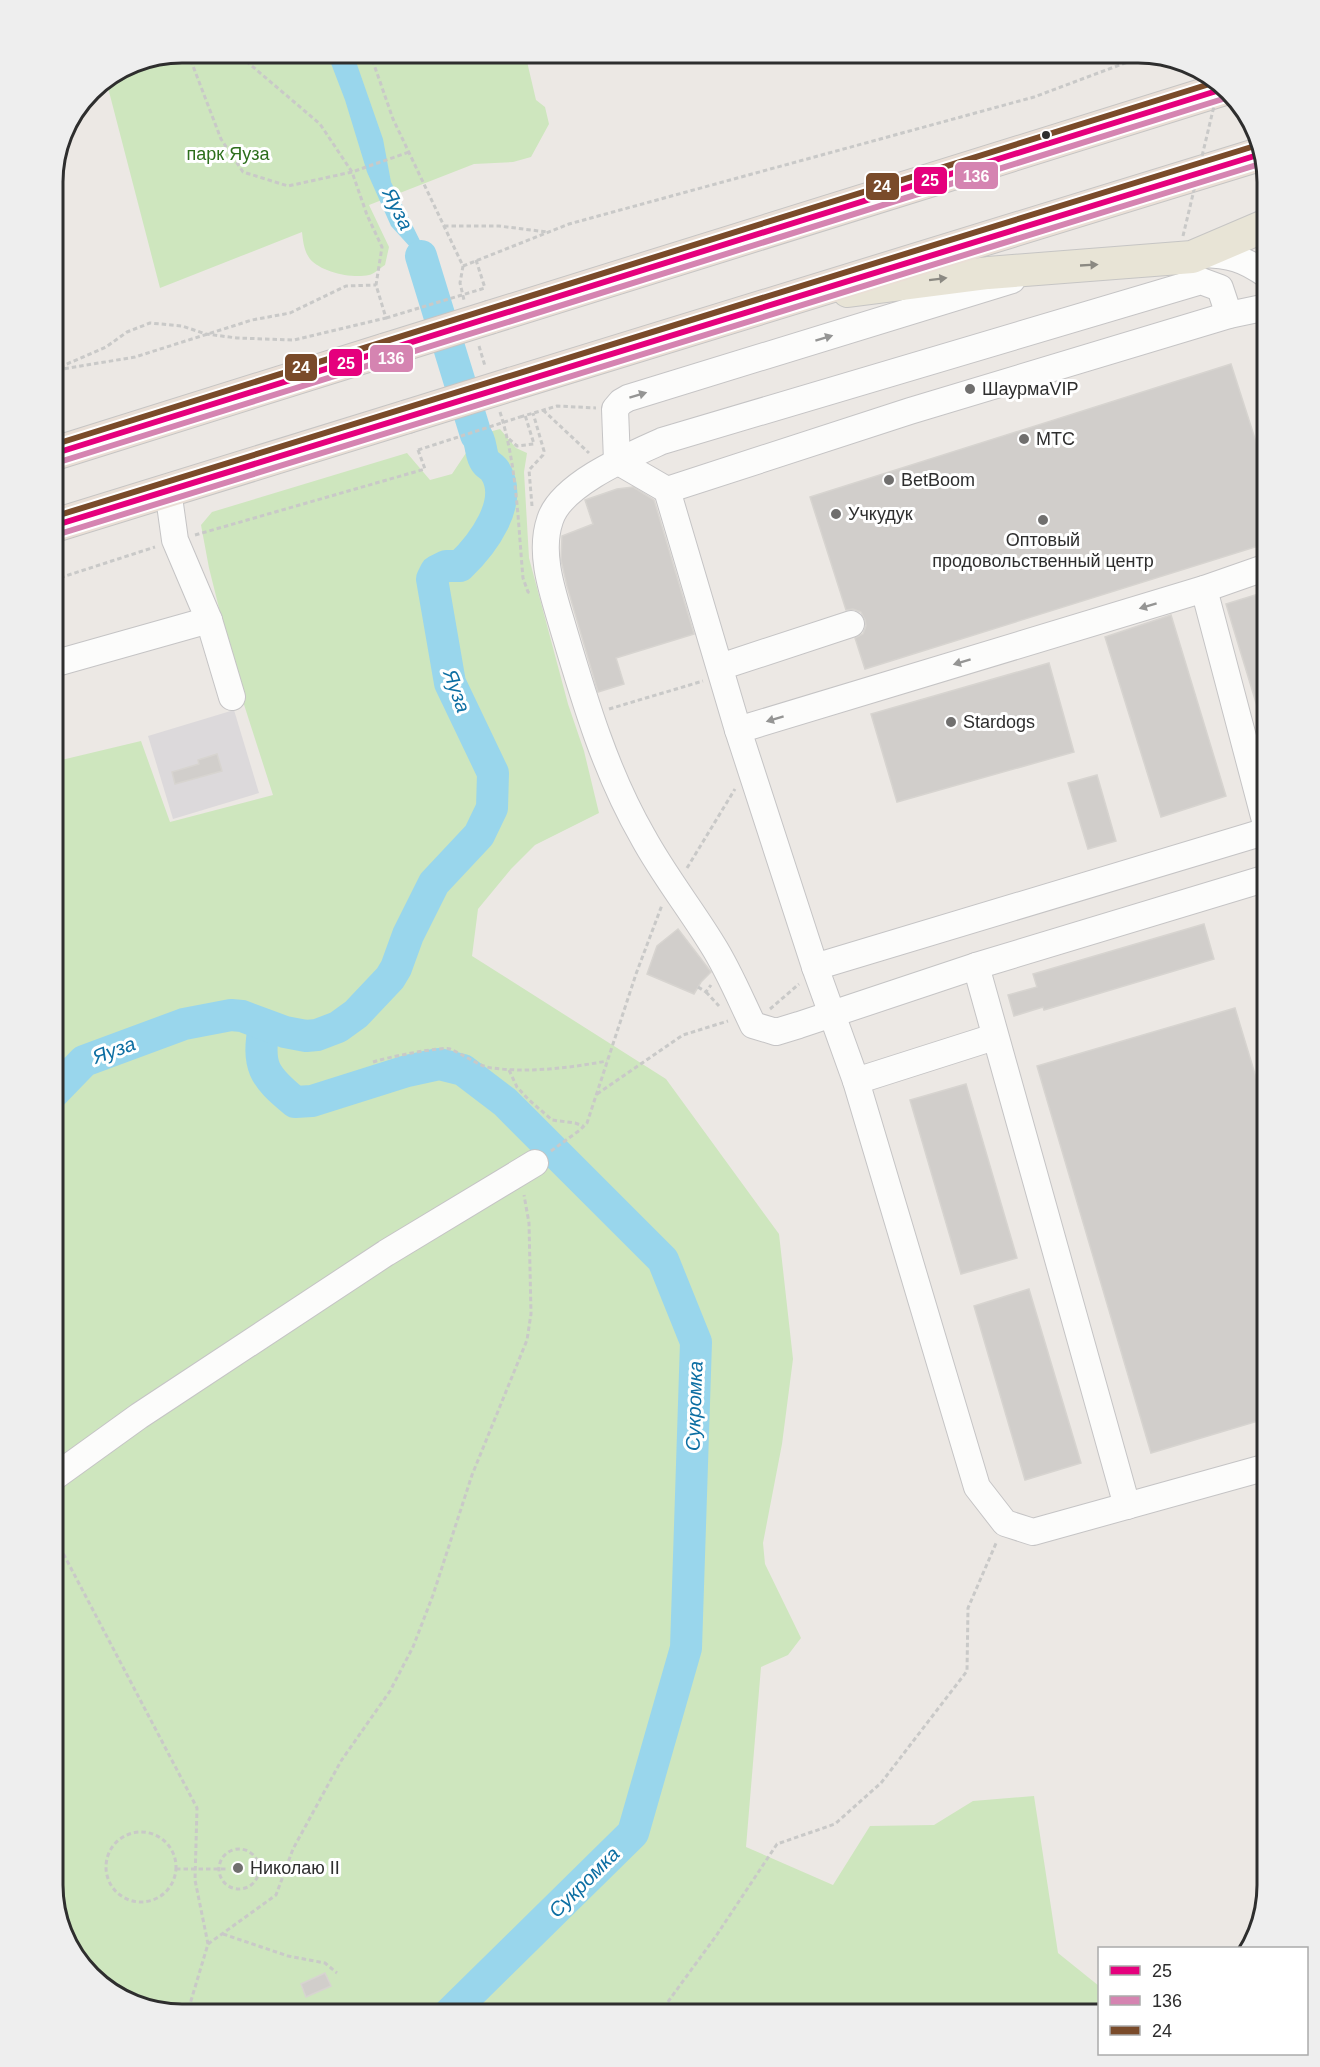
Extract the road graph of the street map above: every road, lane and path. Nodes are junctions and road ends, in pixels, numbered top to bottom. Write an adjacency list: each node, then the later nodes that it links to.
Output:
1 (192, 63): 11 (path)
2 (247, 63): 11 (path)
3 (374, 63): 9 (path)
4 (1125, 63): 14 (path)
5 (1206, 85): 8 (main road)
6 (1214, 92): 8 (highway)
7 (1217, 94): 15 (path, bridge)
8 (1096, 129): 23 (highway)
9 (409, 152): 11 (path); 12 (path)
10 (1254, 156): 21 (highway)
11 (352, 172): 20 (path)
12 (444, 226): 14 (path); 17 (path)
13 (1257, 228): 15 (main road)
14 (549, 232): 16 (path)
15 (1192, 245): 18 (lane); 19 (main road, one-way to 15)
16 (476, 260): 17 (path); 23 (path)
17 (463, 266): 23 (path)
18 (1257, 268)
19 (1043, 270): 21 (main road, one-way to 19); 30 (lane, one-way to 19)
20 (376, 285): 25 (path); 26 (path)
21 (796, 297): 29 (highway)
22 (1257, 309): 24 (lane)
23 (480, 314): 26 (highway, bridge); 26 (path, bridge); 29 (path)
24 (1229, 315): 34 (lane); 36 (lane)
25 (206, 334): 26 (path); 27 (path); 28 (path)
26 (386, 334): 33 (highway)
27 (63, 366)
28 (63, 368)
29 (499, 389): 32 (path); 35 (highway, bridge)
30 (615, 409): 31 (path); 34 (lane)
31 (525, 415): 32 (path); 38 (path, bridge)
32 (509, 440): 41 (path)
33 (63, 450)
34 (617, 461): 36 (lane); 48 (lane)
35 (168, 490): 37 (highway); 38 (lane)
36 (667, 490): 46 (lane)
37 (63, 523)
38 (176, 540): 40 (path); 43 (lane)
39 (1257, 571): 42 (lane)
40 (63, 577)
41 (523, 578)
42 (1204, 589): 49 (lane, one-way to 49); 51 (lane)
43 (209, 620): 45 (lane); 47 (lane)
44 (851, 624): 46 (lane)
45 (63, 661)
46 (714, 673): 48 (path); 49 (lane)
47 (232, 697)
48 (589, 715): 54 (lane)
49 (738, 730): 56 (lane)
50 (740, 780): 54 (path)
51 (1257, 789)
52 (1257, 833): 56 (lane)
53 (1257, 881): 55 (lane)
54 (675, 888): 58 (lane); 60 (path)
55 (976, 966): 57 (lane); 59 (lane)
56 (809, 973): 57 (lane); 58 (path)
57 (831, 1014): 58 (lane); 63 (lane)
58 (753, 1024): 64 (path)
59 (994, 1037): 63 (lane); 69 (lane)
60 (607, 1061): 62 (path); 64 (path)
61 (373, 1062): 62 (path)
62 (509, 1070): 65 (path)
63 (856, 1081): 70 (lane)
64 (595, 1095): 65 (path)
65 (582, 1128): 66 (path)
66 (526, 1168): 67 (lane); 76 (path)
67 (63, 1470)
68 (1257, 1470): 69 (lane)
69 (1127, 1506): 70 (lane)
70 (1005, 1523): 80 (path)
71 (63, 1555): 73 (path)
72 (176, 1869): 72 (path); 73 (path)
73 (195, 1869): 74 (path); 77 (path)
74 (219, 1869): 74 (path); 75 (path)
75 (228, 1869)
76 (223, 1934): 77 (path); 78 (path)
77 (208, 1944): 79 (path)
78 (337, 1974)
79 (190, 2004)
80 (666, 2004)

